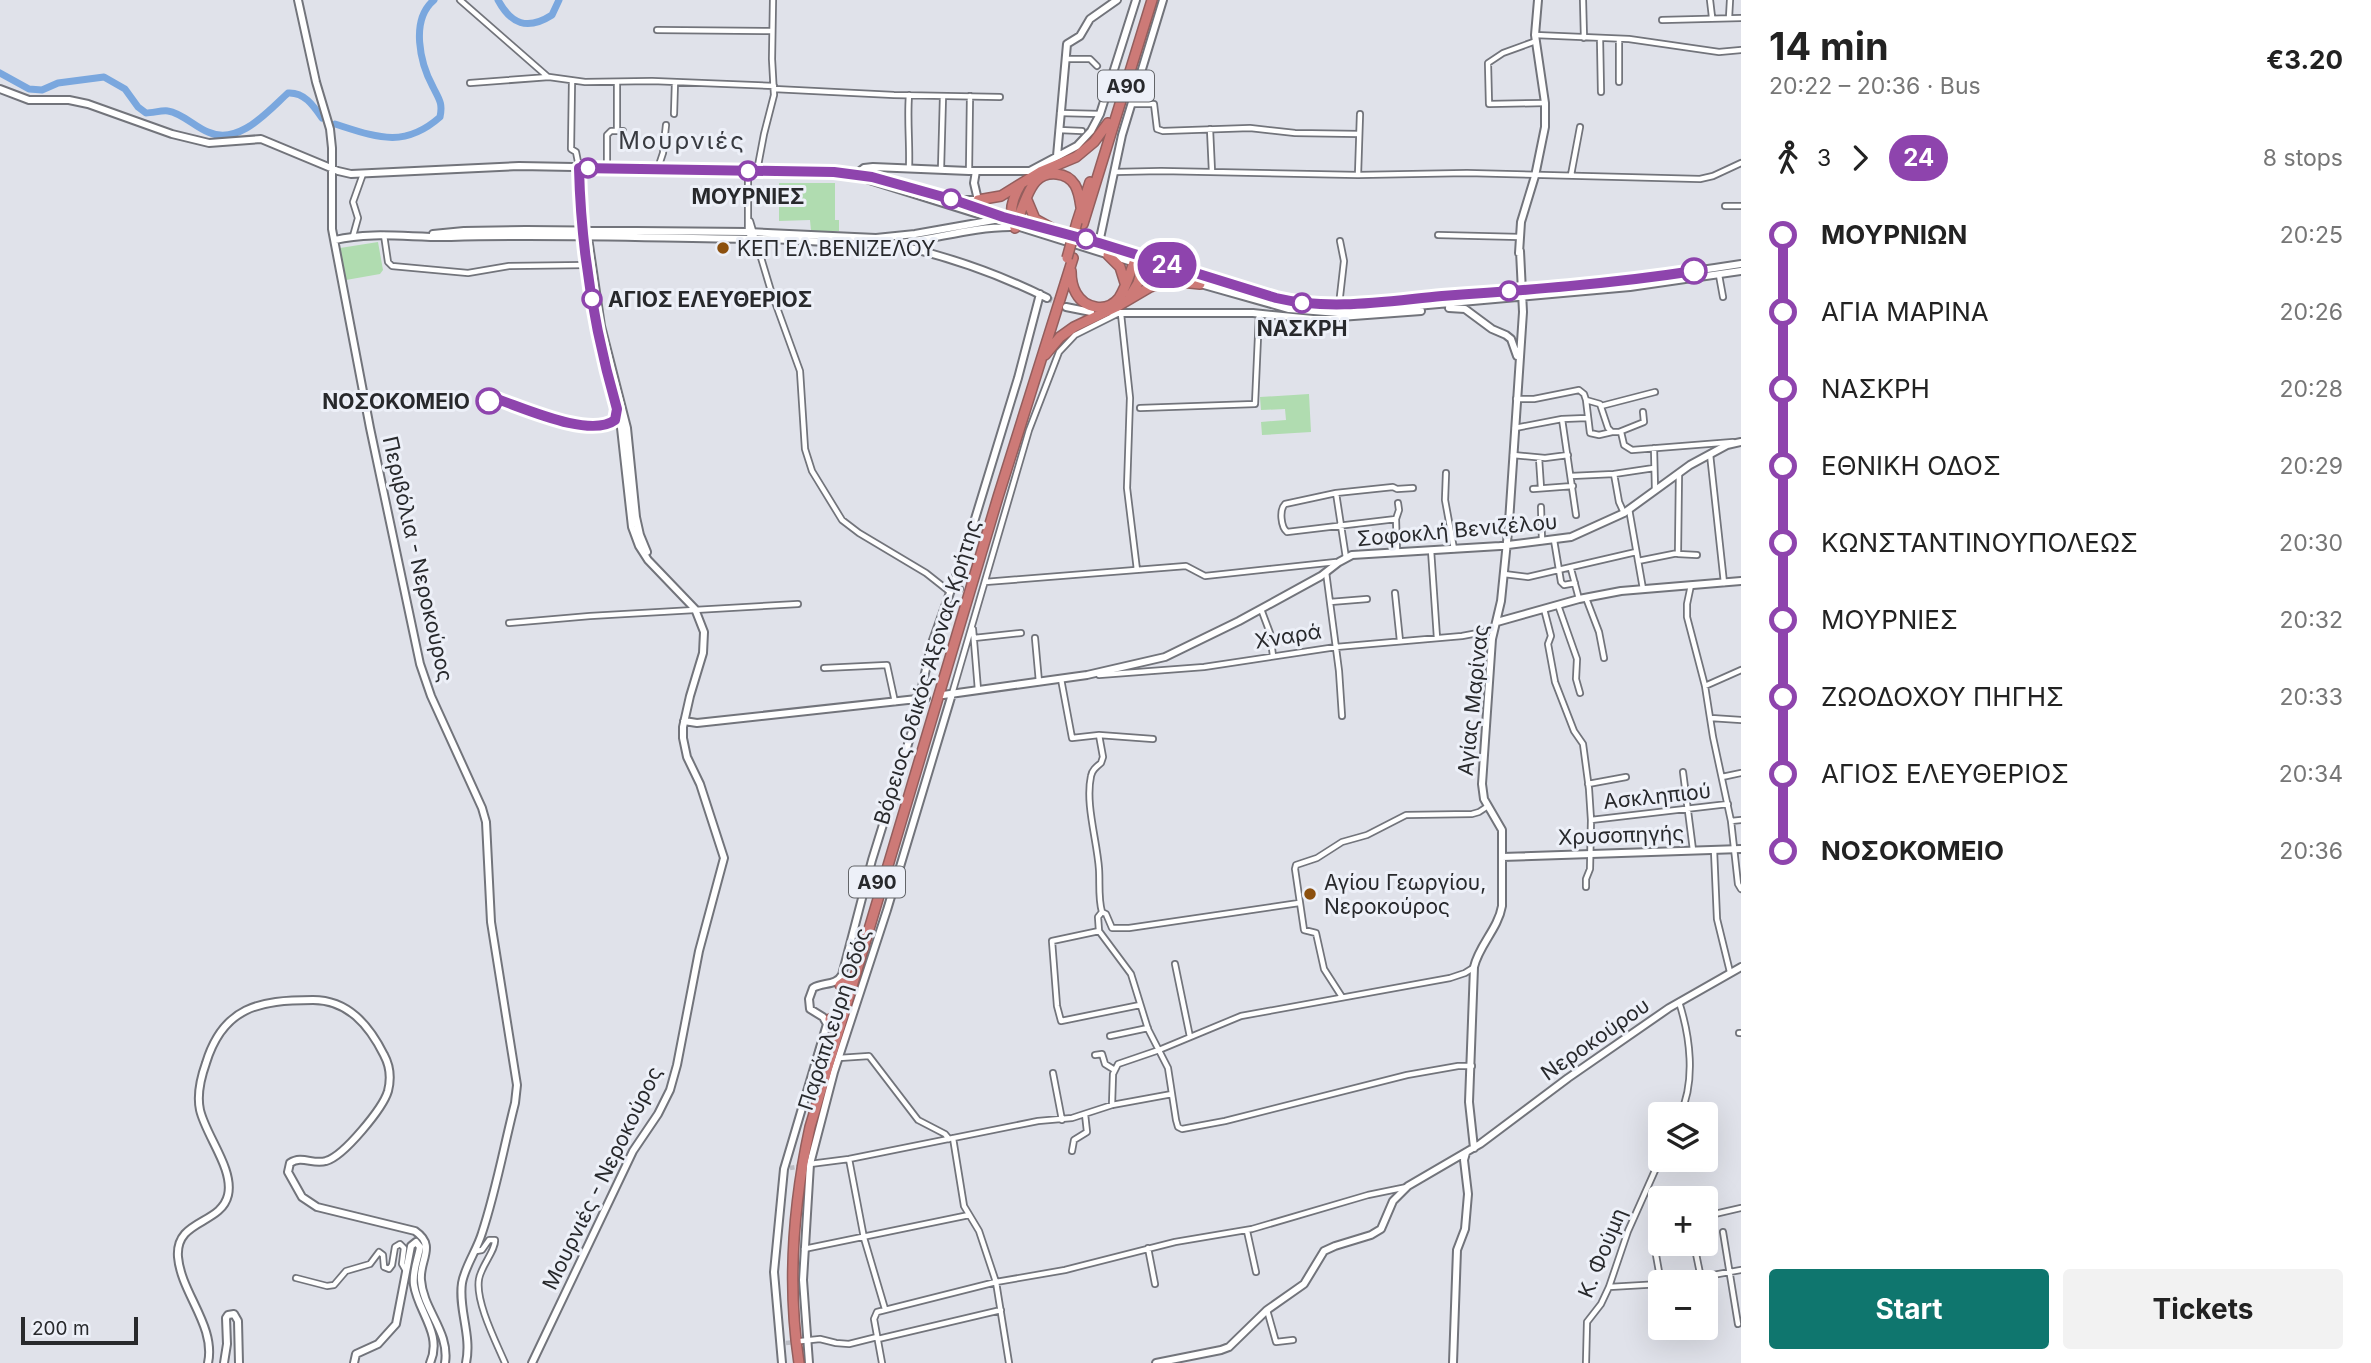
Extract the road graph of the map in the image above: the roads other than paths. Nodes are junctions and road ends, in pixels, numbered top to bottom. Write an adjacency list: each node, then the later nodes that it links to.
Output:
1 (298, 0): 54 (main road, Περιβόλια - Νεροκούρος)
2 (460, 0): 26 (street)
3 (773, 0): 18 (street)
4 (1117, 0): 24 (main road)
5 (1136, 0): 43 (main road)
6 (1146, 0): 45 (highway, Βόρειος Οδικός Άξονας Κρήτης / Α90)
7 (1152, 0): 78 (highway, Βόρειος Οδικός Άξονας Κρήτης / Α90)
8 (1163, 0): 40 (main road)
9 (1538, 0): 19 (main road, Αγίας Μαρίνας)
10 (1583, 0): 20 (street)
11 (1710, 0): 13 (street)
12 (1730, 0): 14 (street)
13 (1712, 17): 14 (street); 16 (street)
14 (1730, 18): 15 (street)
15 (1741, 18)
16 (1662, 20)
17 (657, 30): 18 (street)
18 (772, 31): 32 (street)
19 (1535, 38): 20 (street); 39 (main road, Αγίας Μαρίνας); 39 (street)
20 (1584, 38): 21 (street)
21 (1600, 38): 22 (street); 34 (street)
22 (1619, 39): 23 (street); 30 (street)
23 (1741, 50)
24 (1065, 59): 25 (street); 41 (main road)
25 (1097, 66)
26 (549, 77): 27 (street); 31 (street)
27 (572, 81): 28 (street); 55 (street)
28 (617, 82): 29 (street); 57 (street)
29 (675, 82): 32 (street); 42 (street)
30 (1619, 82)
31 (470, 83)
32 (774, 87): 35 (street); 61 (street)
33 (0, 89): 54 (main road)
34 (1601, 92)
35 (909, 95): 36 (street); 56 (street)
36 (943, 96): 37 (street); 58 (street)
37 (970, 96): 38 (street); 62 (street)
38 (1000, 97)
39 (1545, 103): 69 (main road, Αγίας Μαρίνας)
40 (1132, 104): 49 (street); 63 (main road)
41 (1059, 113): 43 (street); 48 (main road)
42 (674, 114)
43 (1100, 114): 52 (main road)
44 (1360, 114): 51 (street)
45 (1108, 123): 70 (highway); 76 (highway, Βόρειος Οδικός Άξονας Κρήτης / Α90)
46 (666, 125): 59 (street)
47 (1580, 127): 68 (street)
48 (1059, 130): 50 (street); 52 (main road)
49 (1210, 130): 51 (street); 64 (street)
50 (1082, 131)
51 (1359, 134): 67 (street)
52 (1057, 156): 62 (main road)
53 (1741, 163): 68 (street)
54 (332, 168): 65 (main road); 88 (main road, Περιβόλια - Νεροκούρος)
55 (579, 168): 57 (main road); 65 (main road); 79 (main road)
56 (909, 168): 58 (main road); 66 (main road)
57 (607, 169): 59 (main road)
58 (941, 169): 62 (main road)
59 (658, 170): 60 (main road)
60 (748, 171): 61 (main road); 85 (street)
61 (757, 171): 66 (main road)
62 (972, 171): 73 (main road)
63 (1113, 172): 64 (street); 90 (main road)
64 (1212, 172): 67 (street)
65 (363, 174): 84 (street)
66 (855, 175): 72 (main road); 77 (main road)
67 (1358, 175): 69 (street)
68 (1571, 175): 69 (street)
69 (1535, 176): 86 (main road, Αγίας Μαρίνας)
70 (1022, 183): 73 (highway); 77 (highway)
71 (1027, 199): 76 (highway); 77 (highway); 80 (highway)
72 (954, 200): 73 (main road); 77 (main road)
73 (978, 200)
74 (1725, 206): 75 (street)
75 (1741, 206)
76 (1082, 209): 78 (highway, Βόρειος Οδικός Άξονας Κρήτης / Α90)
77 (1009, 221): 80 (main road); 87 (main road); 87 (main road); 94 (main road)
78 (1080, 223): 96 (highway, Βόρειος Οδικός Άξονας Κρήτης / Α90)
79 (584, 230): 81 (main road); 81 (main road); 82 (main road); 92 (main road); 98 (main road)
80 (1055, 230): 90 (main road)
81 (596, 234): 85 (main road); 92 (main road)
82 (384, 235): 84 (main road); 98 (street)
83 (1438, 235): 86 (street)
84 (353, 236): 88 (main road)
85 (752, 236): 87 (main road); 91 (main road); 176 (street)
86 (1521, 237): 101 (main road, Αγίας Μαρίνας)
87 (915, 238): 91 (main road); 93 (main road)
88 (335, 240): 276 (main road, Περιβόλια - Νεροκούρος)
89 (1340, 241): 110 (street)
90 (1099, 243): 95 (main road)
91 (893, 244): 93 (main road)
92 (589, 247): 169 (main road)
93 (917, 250): 176 (main road, Παράπλευρη Οδός)
94 (1108, 256): 95 (main road); 102 (highway)
95 (1139, 260): 102 (highway); 103 (main road); 109 (highway); 110 (main road)
96 (1070, 261): 102 (highway); 117 (highway, Βόρειος Οδικός Άξονας Κρήτης / Α90); 305 (highway, Βόρειος Οδικός Άξονας Κρήτης / Α90)
97 (1741, 264): 104 (main road)
98 (586, 265): 169 (main road)
99 (1741, 271): 100 (main road)
100 (1719, 275): 104 (main road); 107 (street)
101 (1520, 278): 104 (main road); 105 (main road, Αγίας Μαρίνας); 106 (main road)
102 (1125, 284)
103 (1199, 284): 108 (main road); 109 (highway)
104 (1534, 293): 105 (main road); 112 (main road)
105 (1521, 294): 106 (main road); 112 (main road, Αγίας Μαρίνας)
106 (1507, 295): 108 (main road); 110 (main road); 112 (main road)
107 (1723, 297)
108 (1256, 300): 115 (main road)
109 (1124, 302): 117 (highway)
110 (1339, 305)
111 (1066, 307): 113 (main road)
112 (1521, 309): 116 (main road, Αγίας Μαρίνας); 118 (main road, Αγίας Μαρίνας)
113 (1091, 312)
114 (1117, 313): 115 (main road); 167 (street); 172 (street)
115 (1258, 314): 116 (main road); 123 (street)
116 (1517, 356): 118 (main road, Αγίας Μαρίνας)
117 (1041, 359): 306 (highway, Βόρειος Οδικός Άξονας Κρήτης / Α90)
118 (1518, 370): 120 (main road, Αγίας Μαρίνας)
119 (1655, 393): 122 (street)
120 (1517, 399): 121 (street); 127 (main road, Αγίας Μαρίνας)
121 (1586, 400): 122 (street); 125 (street)
122 (1601, 406): 128 (street)
123 (1140, 408)
124 (1643, 412): 129 (street)
125 (1587, 418): 126 (street); 128 (street)
126 (1562, 419): 127 (street); 134 (street)
127 (1514, 428): 133 (main road, Αγίας Μαρίνας)
128 (1612, 432): 129 (street)
129 (1619, 432): 131 (street)
130 (1739, 442): 131 (street); 132 (main road, Σοφοκλή Βενιζέλου)
131 (1654, 448): 136 (street)
132 (1710, 454): 137 (main road, Σοφοκλή Βενιζέλου); 174 (street)
133 (1512, 455): 135 (street); 155 (main road, Αγίας Μαρίνας)
134 (1568, 455): 135 (street); 140 (street)
135 (1539, 458): 143 (street)
136 (1654, 468): 139 (street); 145 (street)
137 (1679, 472): 145 (main road, Σοφοκλή Βενιζέλου); 160 (street)
138 (1446, 473): 156 (street)
139 (1614, 474): 140 (street); 149 (street)
140 (1571, 476): 141 (street)
141 (1573, 486): 143 (street); 150 (street)
142 (1413, 488): 146 (street)
143 (1541, 488): 144 (street)
144 (1533, 489)
145 (1655, 489): 149 (main road, Σοφοκλή Βενιζέλου)
146 (1336, 493): 152 (street); 152 (street)
147 (1398, 503): 151 (street)
148 (1541, 507): 154 (street)
149 (1627, 511): 153 (main road, Σοφοκλή Βενιζέλου); 159 (street)
150 (1576, 515)
151 (1396, 519): 152 (street); 158 (street)
152 (1341, 525): 162 (street)
153 (1554, 540): 154 (main road, Σοφοκλή Βενιζέλου); 165 (street)
154 (1542, 542): 155 (main road, Σοφοκλή Βενιζέλου)
155 (1506, 545): 156 (main road, Σοφοκλή Βενιζέλου); 170 (main road, Αγίας Μαρίνας)
156 (1454, 549): 157 (main road, Σοφοκλή Βενιζέλου)
157 (1431, 550): 158 (main road, Σοφοκλή Βενιζέλου); 195 (street)
158 (1397, 552): 162 (main road, Σοφοκλή Βενιζέλου)
159 (1636, 552): 163 (street); 166 (street)
160 (1677, 554): 161 (street); 163 (street)
161 (1697, 555)
162 (1346, 558): 164 (main road, Σοφοκλή Βενιζέλου)
163 (1638, 561): 177 (street)
164 (1339, 562): 167 (street); 168 (main road, Σοφοκλή Βενιζέλου)
165 (1558, 569): 166 (street); 170 (street); 173 (street)
166 (1571, 569): 173 (street)
167 (1137, 570): 172 (street)
168 (1326, 572): 181 (street); 184 (main road, Σοφοκλή Βενιζέλου)
169 (660, 573): 185 (main road)
170 (1504, 574): 188 (main road, Αγίας Μαρίνας)
171 (1741, 581): 174 (main road)
172 (985, 582): 190 (street)
173 (1575, 583): 179 (street)
174 (1724, 583): 175 (main road)
175 (1691, 584): 177 (main road); 205 (street)
176 (954, 589): 210 (main road, Παράπλευρη Οδός)
177 (1643, 589): 179 (main road)
178 (1395, 593): 196 (street)
179 (1583, 598): 183 (main road); 199 (street)
180 (1367, 599): 181 (street)
181 (1330, 602): 197 (street)
182 (798, 604): 185 (street)
183 (1558, 605): 186 (main road); 207 (street)
184 (1260, 608): 187 (main road, Σοφοκλή Βενιζέλου); 198 (street)
185 (695, 609): 189 (street); 215 (main road, Μουρνιές - Νεροκούρος)
186 (1544, 609): 188 (main road); 222 (street)
187 (1250, 614): 202 (main road, Χναρά)
188 (1497, 622): 191 (main road, Αγίας Μαρίνας)
189 (509, 623)
190 (972, 625): 193 (street); 208 (street)
191 (1494, 631): 195 (street, Χναρά); 224 (main road, Αγίας Μαρίνας)
192 (1021, 634): 193 (street)
193 (974, 638): 206 (street)
194 (1035, 638): 204 (street)
195 (1437, 638): 196 (street, Χναρά)
196 (1400, 641): 197 (street, Χναρά)
197 (1336, 647): 198 (street, Χναρά); 212 (street)
198 (1273, 656): 202 (street, Χναρά)
199 (1604, 658)
200 (824, 668): 211 (street)
201 (1741, 670): 205 (street)
202 (1087, 675): 203 (main road, Χναρά)
203 (1061, 679): 204 (main road, Χναρά); 216 (street)
204 (1039, 682): 206 (main road, Χναρά)
205 (1705, 686): 213 (street)
206 (978, 690): 208 (main road, Χναρά)
207 (1580, 692)
208 (952, 694): 209 (main road, Χναρά); 251 (main road, Παράπλευρη Οδός)
209 (943, 695)
210 (923, 698): 211 (main road); 304 (main road, Παράπλευρη Οδός)
211 (895, 702): 215 (main road)
212 (1342, 716)
213 (1710, 718): 214 (street); 221 (street)
214 (1741, 720)
215 (684, 721): 303 (main road, Μουρνιές - Νεροκούρος)
216 (1099, 735): 217 (street); 237 (street)
217 (1153, 739)
218 (1683, 772): 225 (street)
219 (1741, 773): 221 (street)
220 (1626, 777): 222 (street)
221 (1721, 777): 223 (street)
222 (1589, 785): 226 (street)
223 (1728, 804): 225 (street, Ασκληπιού); 228 (street)
224 (1488, 806): 233 (main road, Αγίας Μαρίνας); 236 (street)
225 (1688, 808): 226 (street, Ασκληπιού); 231 (street)
226 (1591, 820): 232 (street)
227 (1741, 820): 228 (street)
228 (1731, 821): 230 (street)
229 (1714, 849): 230 (main road, Χρυσοπηγής); 231 (main road, Χρυσοπηγής); 242 (street)
230 (1737, 849): 235 (street)
231 (1693, 850): 232 (main road, Χρυσοπηγής)
232 (1590, 854): 233 (main road, Χρυσοπηγής); 234 (street)
233 (1503, 857): 240 (main road, Αγίας Μαρίνας)
234 (1586, 887)
235 (1741, 889)
236 (1300, 902): 237 (street); 243 (street)
237 (1102, 912): 238 (street)
238 (1099, 931): 245 (street); 245 (street)
239 (1175, 964): 248 (street)
240 (1474, 967): 243 (street); 252 (main road, Αγίας Μαρίνας)
241 (1741, 967): 242 (main road, Νεροκούρου)
242 (1730, 972): 244 (main road, Νεροκούρου)
243 (1342, 997): 248 (street)
244 (1679, 1002): 256 (street); 261 (main road, Νεροκούρου)
245 (1140, 1006): 246 (street)
246 (1148, 1028): 247 (street); 249 (street)
247 (1110, 1036)
248 (1190, 1037): 249 (street)
249 (1159, 1050): 253 (street); 255 (street)
250 (1095, 1055): 253 (street)
251 (839, 1058): 260 (street); 265 (main road, Παράπλευρη Οδός)
252 (1472, 1066): 255 (street); 261 (main road, Αγίας Μαρίνας)
253 (1113, 1069): 257 (street)
254 (1053, 1073): 259 (street)
255 (1172, 1094): 257 (street)
256 (1686, 1102)
257 (1112, 1105): 258 (street)
258 (1086, 1114): 259 (street); 262 (street)
259 (1062, 1120): 260 (street)
260 (951, 1138): 264 (street); 270 (street)
261 (1474, 1148): 263 (main road, Νεροκούρου)
262 (1072, 1151)
263 (1466, 1153): 267 (main road, Νεροκούρου); 311 (main road)
264 (849, 1159): 265 (street); 273 (street)
265 (808, 1164): 275 (main road, Παράπλευρη Οδός)
266 (1654, 1172): 286 (street, Κ. Φούμη)
267 (1408, 1186): 271 (street); 289 (main road)
268 (1741, 1208): 269 (street)
269 (1718, 1213)
270 (969, 1215): 273 (street); 283 (street)
271 (1247, 1231): 274 (street); 279 (street)
272 (1723, 1232): 280 (street)
273 (864, 1238): 275 (street); 287 (street)
274 (1148, 1248): 283 (street); 284 (street)
275 (803, 1249): 293 (main road, Παράπλευρη Οδός)
276 (475, 1251): 301 (main road, Περιβόλια - Νεροκούρος); 302 (street)
277 (1741, 1270): 280 (street)
278 (407, 1271): 282 (street); 298 (main road); 299 (main road)
279 (1256, 1272)
280 (1729, 1272): 281 (street); 290 (street)
281 (1718, 1275)
282 (296, 1278)
283 (996, 1282): 287 (street); 288 (street)
284 (1155, 1284)
285 (1648, 1286): 286 (street)
286 (1609, 1287): 312 (street, Κ. Φούμη)
287 (885, 1309): 291 (street)
288 (1001, 1310): 291 (street); 309 (street)
289 (1267, 1310): 292 (street); 294 (main road)
290 (1738, 1324)
291 (878, 1338): 293 (street); 308 (street)
292 (1293, 1340)
293 (804, 1341): 307 (main road, Παράπλευρη Οδός)
294 (1173, 1361): 310 (main road)
295 (208, 1363): 300 (main road)
296 (224, 1363): 297 (main road)
297 (239, 1363)
298 (354, 1363)
299 (430, 1363)
300 (445, 1363)
301 (466, 1363)
302 (505, 1363)
303 (532, 1363)
304 (782, 1363)
305 (793, 1363)
306 (799, 1363)
307 (809, 1363)
308 (882, 1363)
309 (1009, 1363)
310 (1156, 1363)
311 (1453, 1363)
312 (1586, 1363)

